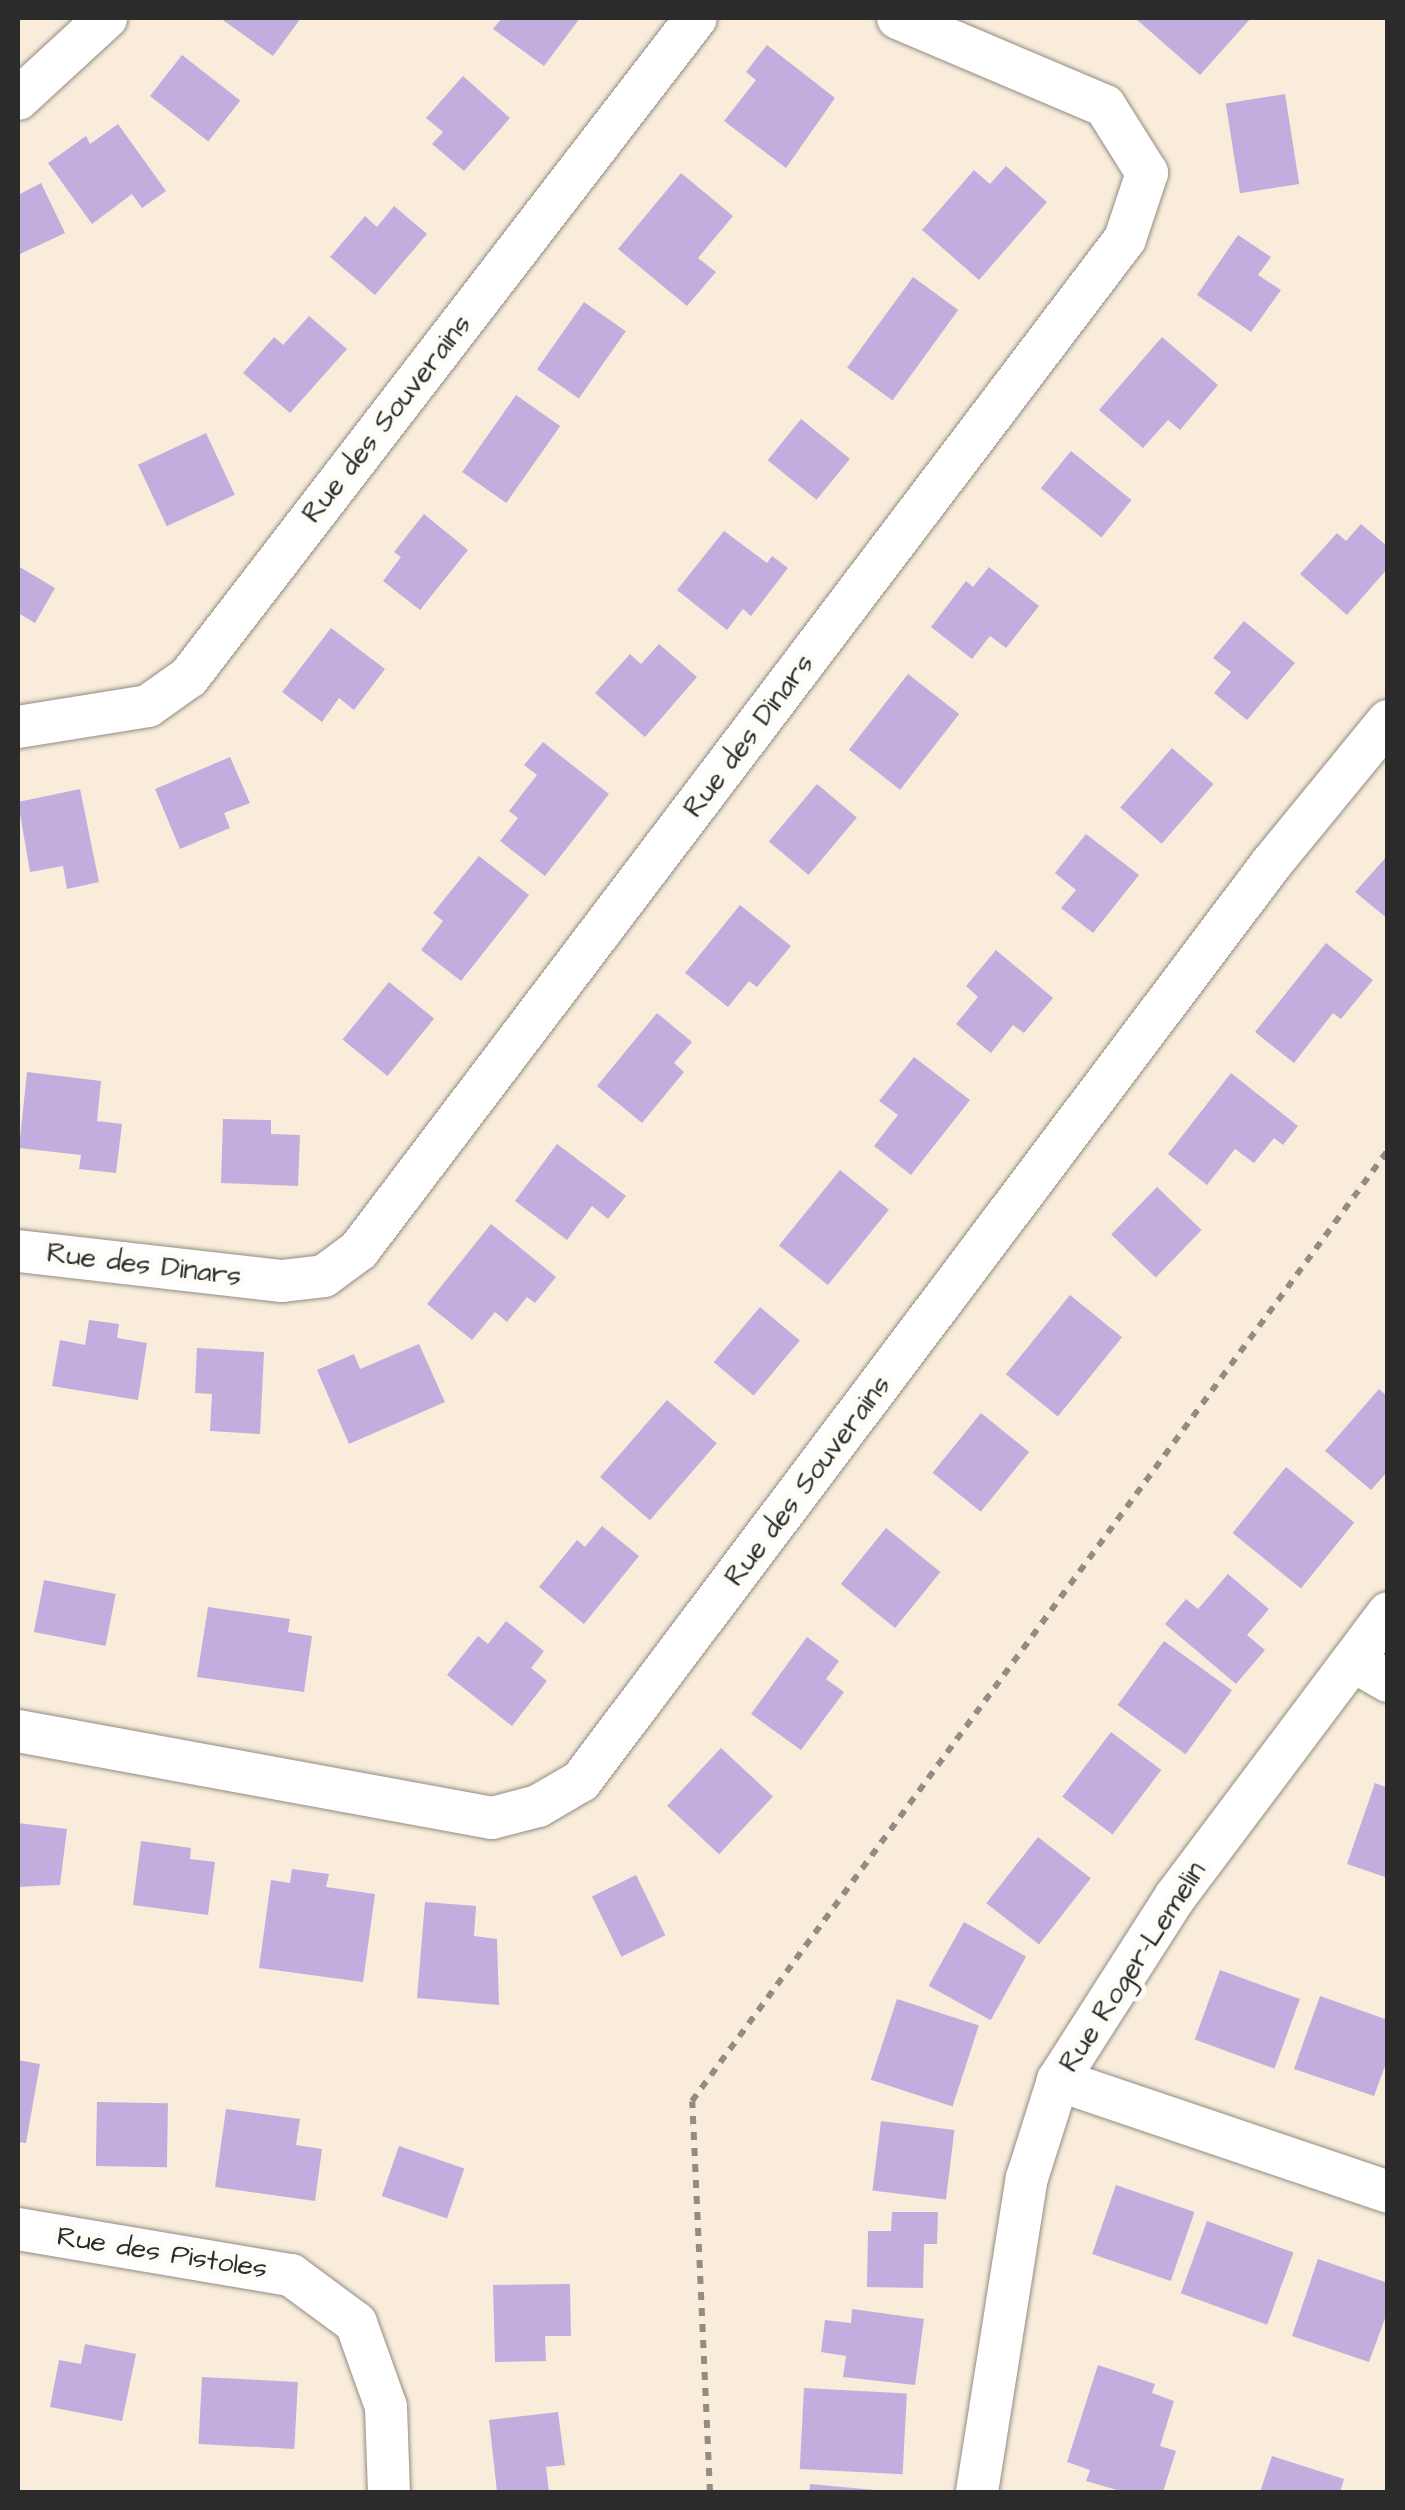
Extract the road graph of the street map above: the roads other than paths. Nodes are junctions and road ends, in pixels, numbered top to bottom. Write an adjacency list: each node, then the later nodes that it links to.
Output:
1 (106, 18): 4 (street)
2 (696, 18): 6 (street, Rue des Souverains)
3 (898, 18): 7 (street, Rue des Dinars)
4 (18, 99)
5 (1388, 721): 10 (street, Rue des Souverains)
6 (18, 727)
7 (18, 1251)
8 (1388, 1613): 9 (street, Rue Roger-Lemelin)
9 (1370, 1671): 11 (street, Rue Roger-Lemelin)
10 (18, 1731)
11 (1058, 2080): 12 (street); 15 (street, Rue Roger-Lemelin)
12 (1388, 2192)
13 (18, 2229): 14 (street, Rue des Pistoles)
14 (389, 2492)
15 (978, 2492)

